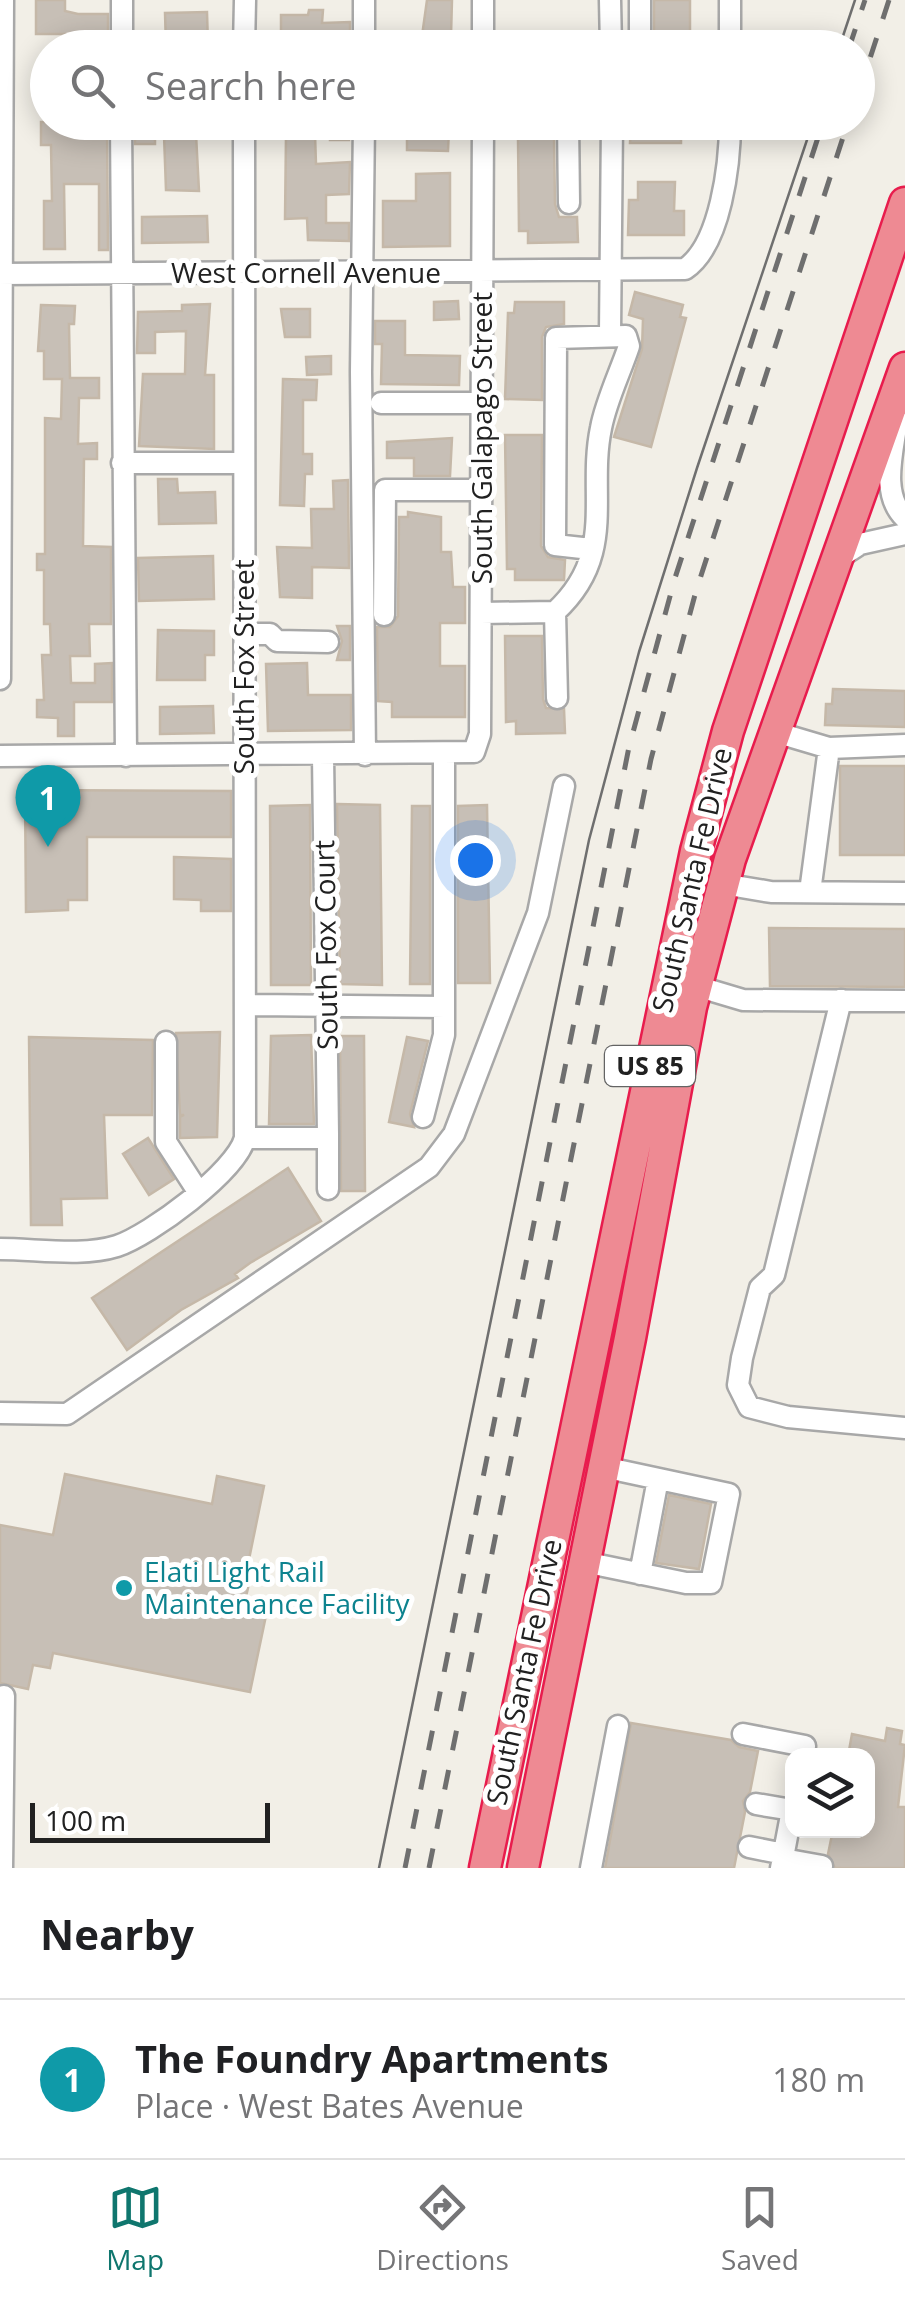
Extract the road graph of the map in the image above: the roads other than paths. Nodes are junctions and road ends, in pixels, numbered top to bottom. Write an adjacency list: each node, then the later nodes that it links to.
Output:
1 (3, 0): 29 (street)
2 (122, 0): 9 (street)
3 (245, 0): 10 (street)
4 (364, 0): 11 (street)
5 (484, 0): 12 (street)
6 (610, 0): 13 (street)
7 (640, 0): 14 (street)
8 (730, 0): 15 (street)
9 (122, 30)
10 (244, 30)
11 (364, 30)
12 (484, 30)
13 (611, 30)
14 (640, 30)
15 (730, 30)
16 (121, 140): 30 (street)
17 (244, 140): 26 (street, South Fox Street)
18 (364, 140): 28 (street)
19 (483, 140): 27 (street, South Galapago Street)
20 (568, 140): 23 (street)
21 (612, 140): 25 (street)
22 (727, 140): 25 (street, West Cornell Avenue)
23 (569, 204)
24 (905, 204): 91 (highway, South Santa Fe Drive / US 85)
25 (612, 271): 27 (street, West Cornell Avenue); 31 (street)
26 (242, 272): 28 (street, West Cornell Avenue); 30 (street, West Cornell Avenue); 36 (street, South Fox Street)
27 (483, 272): 28 (street, West Cornell Avenue); 34 (street, South Galapago Street)
28 (364, 273): 53 (street)
29 (0, 274): 30 (street, West Cornell Avenue); 47 (street)
30 (120, 274): 35 (street)
31 (610, 334): 40 (street); 40 (street)
32 (904, 372): 38 (street); 41 (highway, South Santa Fe Drive / US 85)
33 (381, 402): 34 (street)
34 (482, 403): 37 (street, South Galapago Street)
35 (122, 463): 36 (street); 56 (street)
36 (243, 463): 45 (street, South Fox Street)
37 (482, 490): 43 (street, South Galapago Street); 44 (street)
38 (905, 518)
39 (905, 534): 41 (street)
40 (590, 548): 42 (street)
41 (835, 560): 49 (highway, South Santa Fe Drive / US 85)
42 (555, 612): 43 (street); 48 (street)
43 (481, 613): 54 (street, South Galapago Street)
44 (384, 615)
45 (244, 634): 46 (street); 57 (street, South Fox Street)
46 (328, 642)
47 (0, 678)
48 (557, 698)
49 (775, 732): 51 (street); 59 (highway, South Santa Fe Drive / US 85)
50 (905, 746): 51 (street)
51 (829, 748): 60 (street)
52 (322, 755): 53 (street); 57 (street); 66 (street, South Fox Court)
53 (365, 755): 54 (street)
54 (444, 755): 67 (street)
55 (0, 756): 56 (street)
56 (126, 756): 57 (street)
57 (244, 756): 65 (street, South Fox Street)
58 (564, 786): 75 (street)
59 (723, 884): 60 (street); 62 (highway, South Santa Fe Drive / US 85)
60 (810, 892): 61 (street)
61 (905, 893)
62 (696, 986): 63 (street); 77 (highway, South Santa Fe Drive / US 85)
63 (840, 1000): 64 (street); 76 (street)
64 (905, 1001)
65 (246, 1006): 66 (street); 71 (street, South Fox Street)
66 (327, 1006): 67 (street); 70 (street, South Fox Court)
67 (444, 1007): 69 (street)
68 (166, 1042): 73 (street)
69 (423, 1117)
70 (328, 1134): 71 (street); 72 (street, South Fox Court)
71 (246, 1138): 73 (street)
72 (328, 1190)
73 (200, 1192): 74 (street)
74 (0, 1249)
75 (0, 1413)
76 (905, 1428)
77 (604, 1467): 78 (street); 79 (highway, South Santa Fe Drive / US 85)
78 (658, 1478): 80 (street); 80 (street)
79 (584, 1562): 80 (street); 92 (highway, South Santa Fe Drive / US 85)
80 (640, 1574)
81 (4, 1696): 90 (street)
82 (618, 1726): 93 (street)
83 (743, 1734): 84 (street)
84 (806, 1748)
85 (756, 1804): 86 (street)
86 (785, 1809)
87 (749, 1847): 88 (street)
88 (783, 1860): 89 (street)
89 (822, 1866)
90 (2, 1868)
91 (485, 1868)
92 (523, 1868)
93 (590, 1868)

